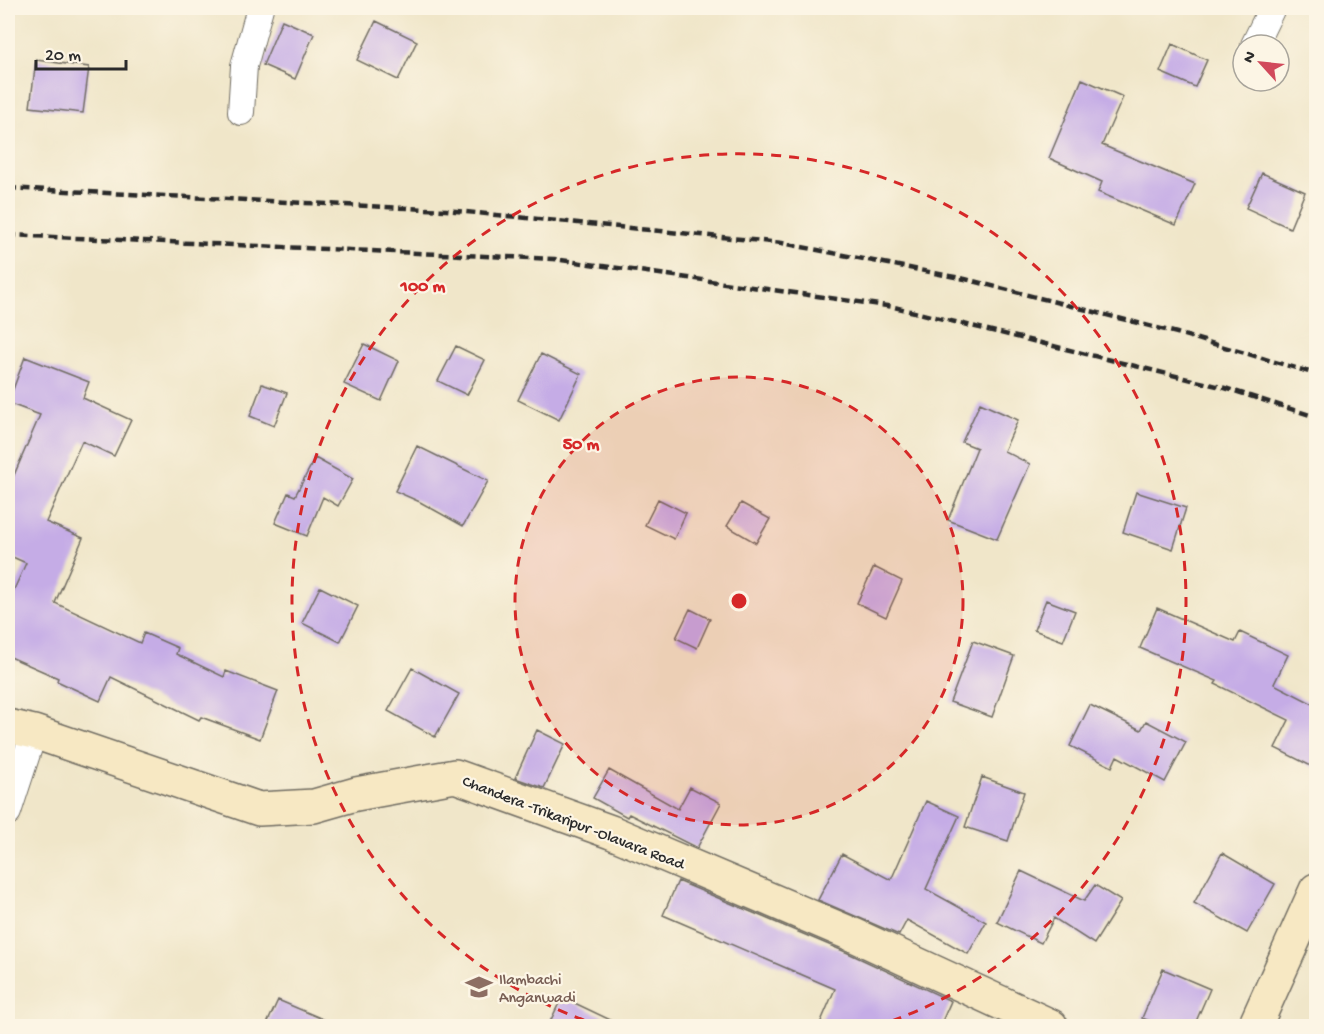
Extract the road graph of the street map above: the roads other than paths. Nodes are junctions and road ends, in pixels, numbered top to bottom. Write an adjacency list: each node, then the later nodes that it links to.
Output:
1 (260, 8): 4 (street)
2 (1272, 8): 3 (street)
3 (1260, 33)
4 (241, 112)
5 (20, 729): 6 (street); 8 (main road, Chandera -Trikaripur -Olavara Road)
6 (8, 812)
7 (1317, 890): 9 (main road)
8 (1051, 1026)
9 (1255, 1026)

